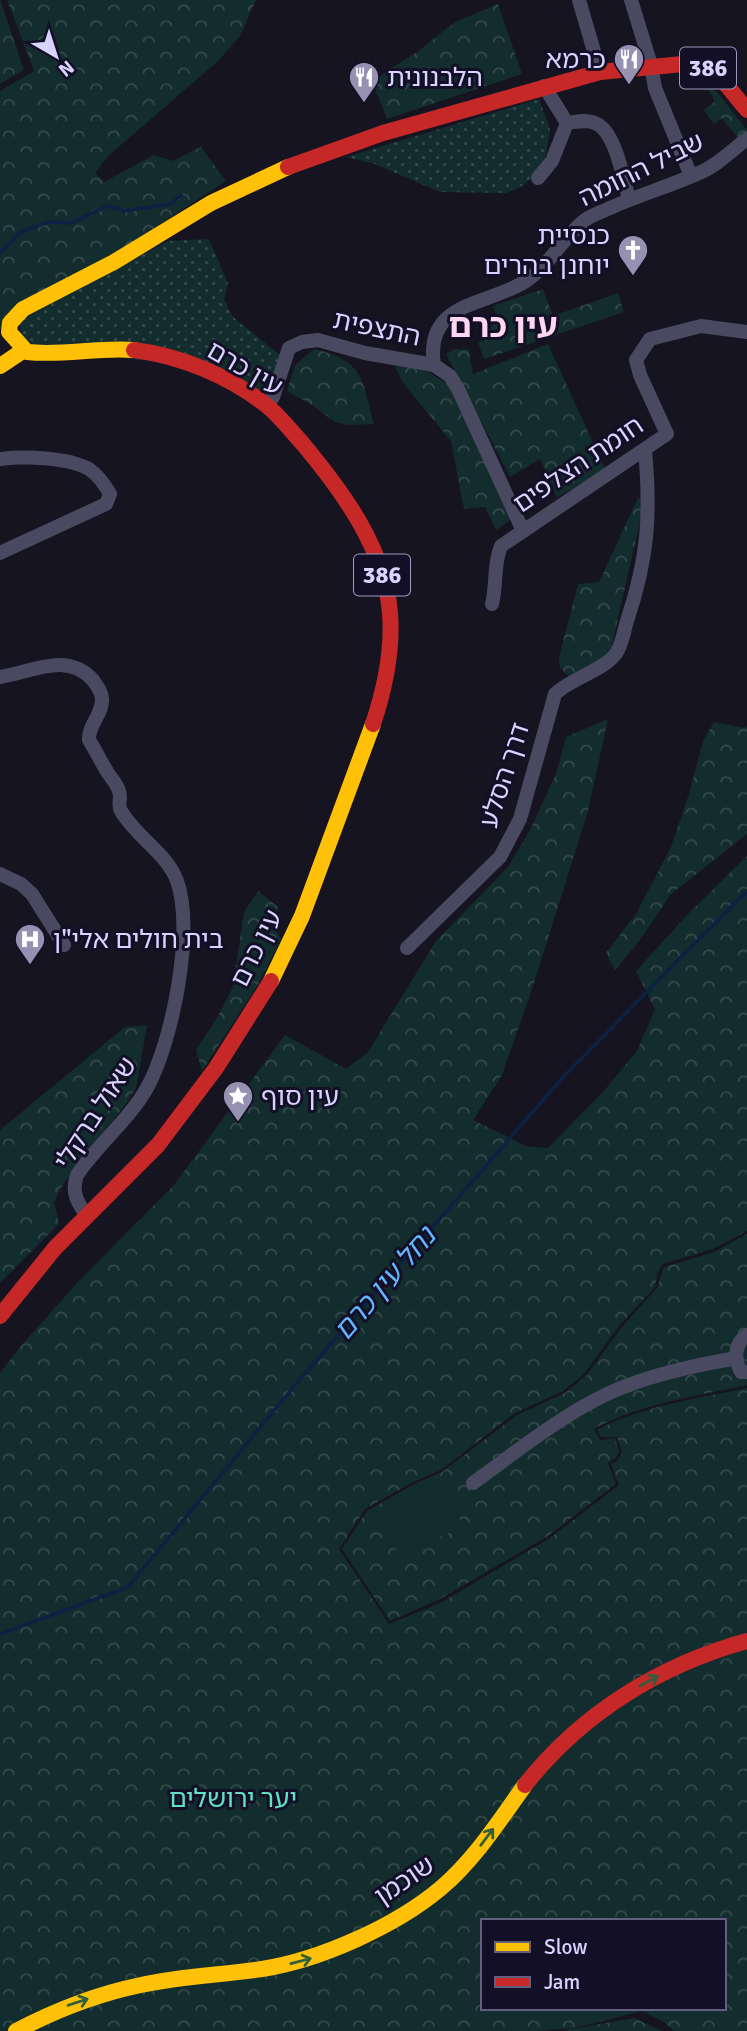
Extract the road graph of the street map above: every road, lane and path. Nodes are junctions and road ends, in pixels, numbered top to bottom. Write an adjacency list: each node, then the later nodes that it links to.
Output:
1 (579, 0): 4 (street)
2 (631, 0): 3 (street)
3 (651, 65): 4 (main road, 386); 6 (main road, 386); 9 (street)
4 (600, 72): 5 (main road, 386)
5 (544, 86): 7 (street); 13 (main road, 386)
6 (747, 110)
7 (567, 123): 10 (street); 11 (street)
8 (747, 139): 9 (street, שביל החומה)
9 (691, 176): 11 (street, שביל החומה)
10 (538, 178)
11 (629, 199): 15 (street, שביל החומה)
12 (747, 332): 18 (street, חומת הצלפים)
13 (19, 344): 14 (main road); 16 (main road); 17 (main road, עין כרם / 386)
14 (0, 350)
15 (434, 365): 17 (street, התצפית); 20 (street)
16 (0, 366)
17 (267, 406): 27 (main road, עין כרם / 386)
18 (645, 450): 20 (street, חומת הצלפים); 26 (street, דרך הסלע)
19 (0, 459): 21 (street)
20 (523, 531): 22 (street, חומת הצלפים)
21 (0, 552)
22 (492, 604)
23 (0, 677): 27 (street, שאול ברקלי)
24 (0, 874): 25 (street)
25 (64, 945)
26 (407, 948)
27 (87, 1216): 28 (main road, עין כרם / 386)
28 (0, 1316)
29 (747, 1335): 30 (street)
30 (736, 1358): 31 (street); 32 (street)
31 (747, 1371)
32 (474, 1483)
33 (747, 1641): 34 (main road, שוכמן, one-way to 33)
34 (16, 2031)

